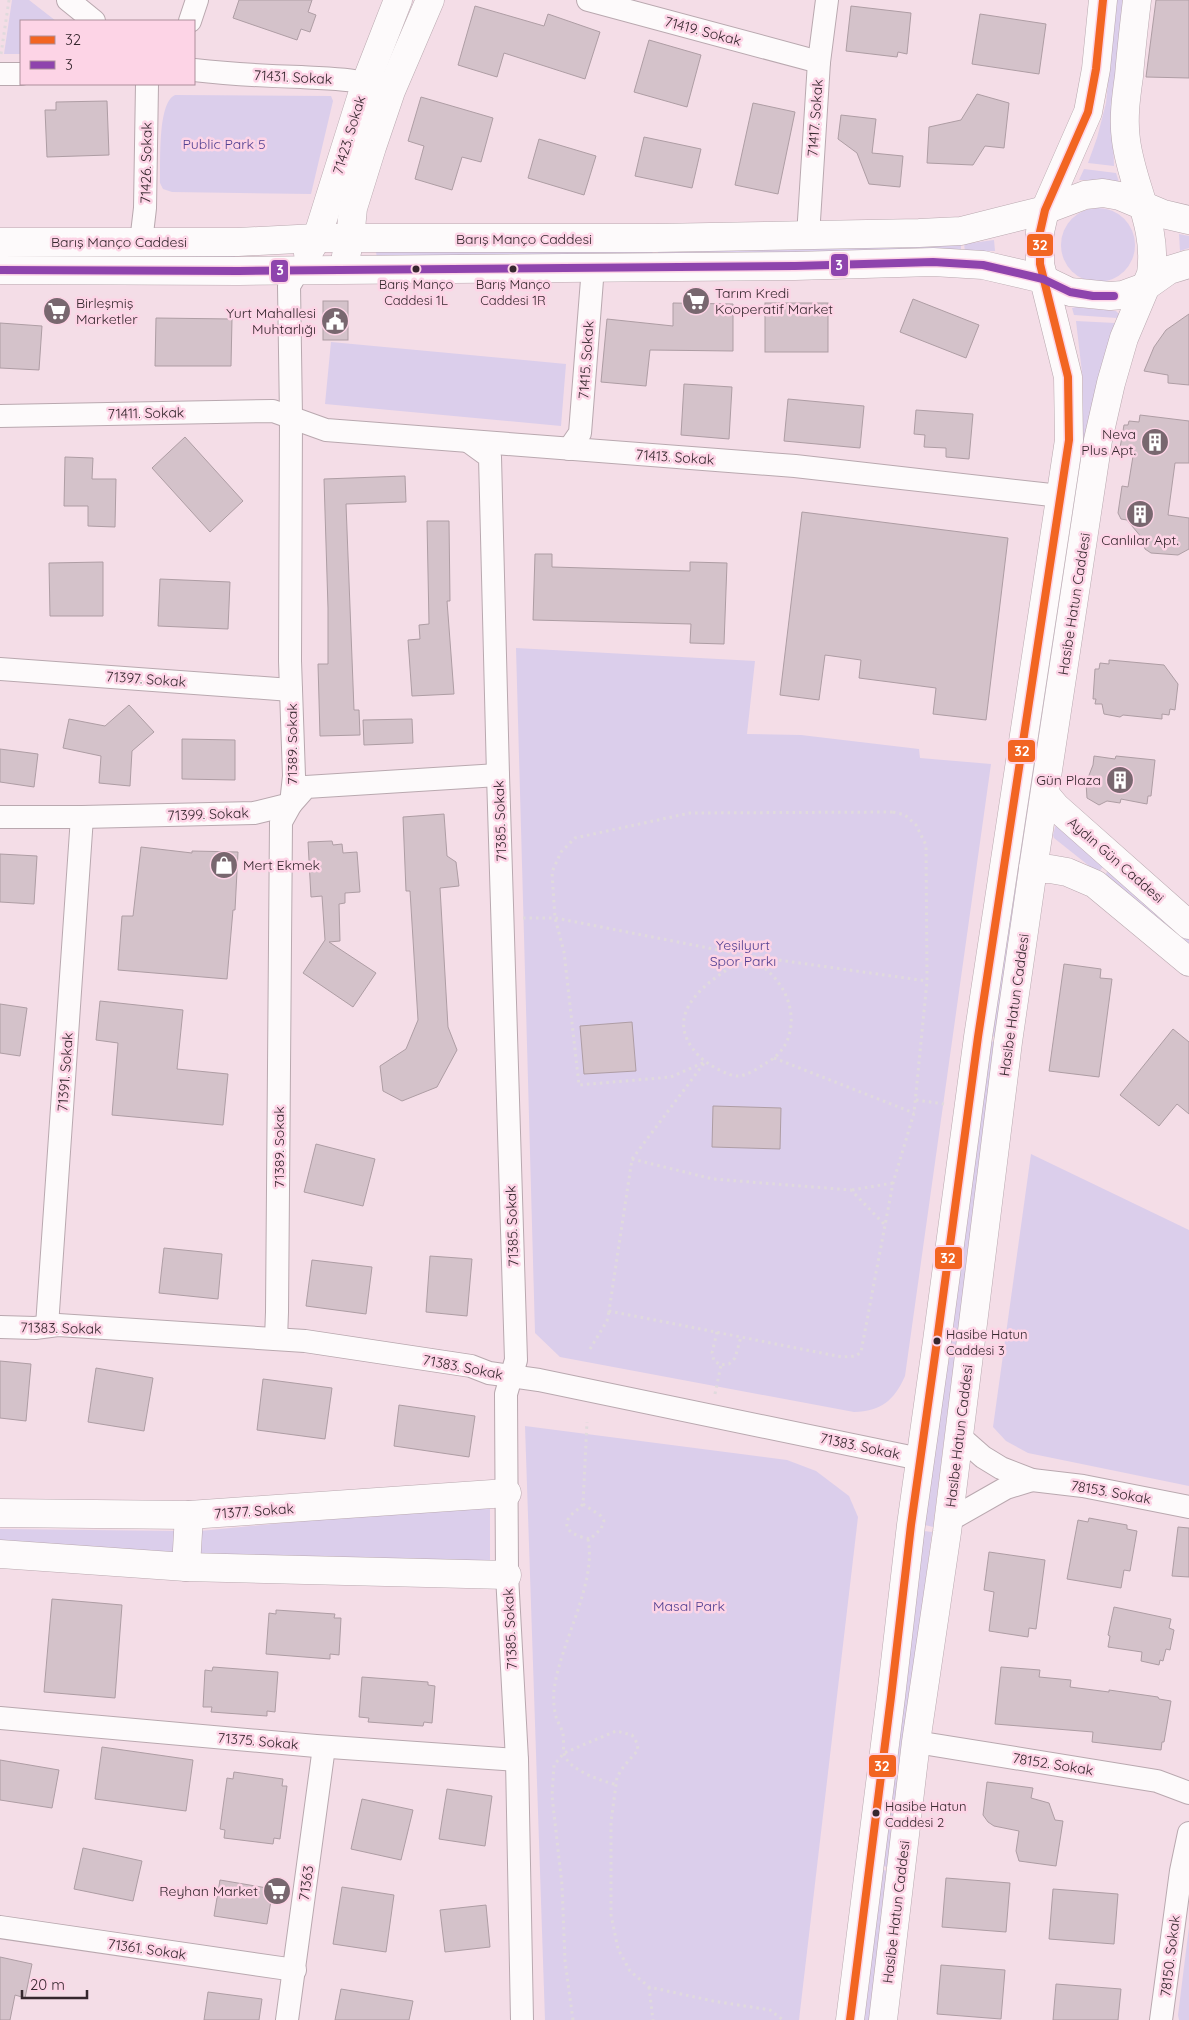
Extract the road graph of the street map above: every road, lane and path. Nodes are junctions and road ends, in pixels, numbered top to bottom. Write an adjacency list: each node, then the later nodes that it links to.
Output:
1 (9, 0): 12 (path)
2 (68, 0): 10 (street)
3 (197, 0): 11 (street)
4 (398, 0): 18 (main road, 71423. Sokak)
5 (430, 0): 18 (main road, 71423. Sokak)
6 (588, 0): 13 (street, 71419. Sokak)
7 (827, 0): 13 (street, 71417. Sokak)
8 (1103, 0): 20 (main road)
9 (1136, 0): 19 (main road, Hasibe Hatun Caddesi)
10 (93, 20)
11 (190, 20)
12 (0, 57)
13 (819, 62): 22 (street, 71417. Sokak)
14 (195, 70): 18 (street, 71431. Sokak)
15 (0, 74): 16 (street)
16 (20, 74)
17 (147, 85): 24 (street, 71426. Sokak)
18 (378, 87): 25 (main road, 71423. Sokak)
19 (1144, 206): 20 (main road); 21 (main road); 31 (main road, Hasibe Hatun Caddesi)
20 (1045, 210): 22 (main road, Barış Manço Caddesi); 30 (main road)
21 (1189, 220)
22 (808, 236): 25 (main road, Barış Manço Caddesi)
23 (0, 242): 24 (main road, Barış Manço Caddesi)
24 (141, 242): 25 (main road, Barış Manço Caddesi)
25 (334, 250): 27 (main road, Barış Manço Caddesi); 28 (main road)
26 (1189, 264): 31 (main road)
27 (593, 267): 30 (main road, Barış Manço Caddesi); 35 (street, 71415. Sokak)
28 (299, 269): 29 (main road, Barış Manço Caddesi); 33 (street, 71389. Sokak)
29 (0, 270)
30 (1043, 279): 31 (main road); 36 (main road)
31 (1145, 287): 40 (main road, Hasibe Hatun Caddesi)
32 (0, 416): 33 (street, 71411. Sokak)
33 (291, 417): 34 (street, 71413. Sokak); 38 (street, 71389. Sokak)
34 (468, 441): 35 (street, 71413. Sokak); 39 (street, 71385. Sokak)
35 (569, 449): 36 (street, 71413. Sokak)
36 (1060, 496): 72 (main road)
37 (0, 669): 38 (street, 71397. Sokak)
38 (291, 690): 41 (street, 71389. Sokak)
39 (498, 775): 41 (street); 68 (street, 71385. Sokak)
40 (1045, 794): 44 (main road, Hasibe Hatun Caddesi); 45 (main road, Aydın Gün Caddesi)
41 (290, 804): 43 (street, 71399. Sokak); 65 (street, 71389. Sokak)
42 (0, 817): 43 (street, 71399. Sokak)
43 (82, 817): 61 (street, 71391. Sokak)
44 (1033, 869): 49 (main road); 71 (main road, Hasibe Hatun Caddesi)
45 (1185, 913)
46 (517, 918): 47 (path)
47 (556, 918): 48 (path); 50 (path); 52 (path)
48 (750, 956): 50 (path); 51 (path); 52 (path)
49 (1189, 962)
50 (927, 981): 53 (path)
51 (774, 1058): 52 (path); 55 (path)
52 (705, 1062): 56 (path)
53 (915, 1100): 54 (path); 55 (path)
54 (950, 1105)
55 (914, 1113): 57 (path)
56 (632, 1159): 58 (path); 60 (path)
57 (893, 1183): 58 (path); 59 (path)
58 (851, 1190): 59 (path)
59 (885, 1225): 64 (path)
60 (609, 1311): 63 (path); 66 (path)
61 (47, 1326): 62 (street, 71383. Sokak); 65 (street, 71383. Sokak)
62 (0, 1327)
63 (717, 1332): 64 (path); 67 (path)
64 (741, 1338): 67 (path)
65 (276, 1339): 68 (street, 71383. Sokak)
66 (590, 1349)
67 (720, 1365): 69 (path)
68 (511, 1377): 72 (street, 71383. Sokak); 74 (street, 71385. Sokak)
69 (715, 1394)
70 (587, 1422): 75 (path)
71 (958, 1435): 73 (street, 78153. Sokak); 79 (main road, Hasibe Hatun Caddesi)
72 (920, 1459): 100 (main road)
73 (1032, 1480): 76 (street, 78153. Sokak); 79 (street, 78153. Sokak)
74 (507, 1493): 78 (main road, 71377. Sokak); 83 (street, 71385. Sokak)
75 (583, 1504): 80 (path); 80 (path)
76 (1189, 1507)
77 (0, 1513): 78 (main road, 71377. Sokak)
78 (189, 1515): 82 (main road)
79 (948, 1521): 85 (main road, Hasibe Hatun Caddesi)
80 (588, 1539): 87 (path)
81 (0, 1554): 82 (main road)
82 (186, 1567): 83 (main road)
83 (507, 1575): 88 (street, 71385. Sokak)
84 (0, 1718): 86 (street, 71375. Sokak)
85 (916, 1742): 90 (street, 78152. Sokak); 101 (main road, Hasibe Hatun Caddesi)
86 (324, 1747): 88 (street, 71375. Sokak); 93 (street, 71363)
87 (564, 1753): 89 (path); 89 (path); 97 (path)
88 (517, 1760): 96 (street, 71385. Sokak)
89 (617, 1785): 94 (path)
90 (1189, 1793)
91 (1189, 1832): 102 (street, 78150. Sokak)
92 (0, 1927): 93 (street, 71361. Sokak)
93 (295, 1970): 95 (street, 71363)
94 (649, 1987): 98 (path); 99 (path)
95 (287, 2020)
96 (522, 2020)
97 (573, 2020)
98 (653, 2020)
99 (783, 2020)
100 (850, 2020)
101 (883, 2020)
102 (1161, 2020)

